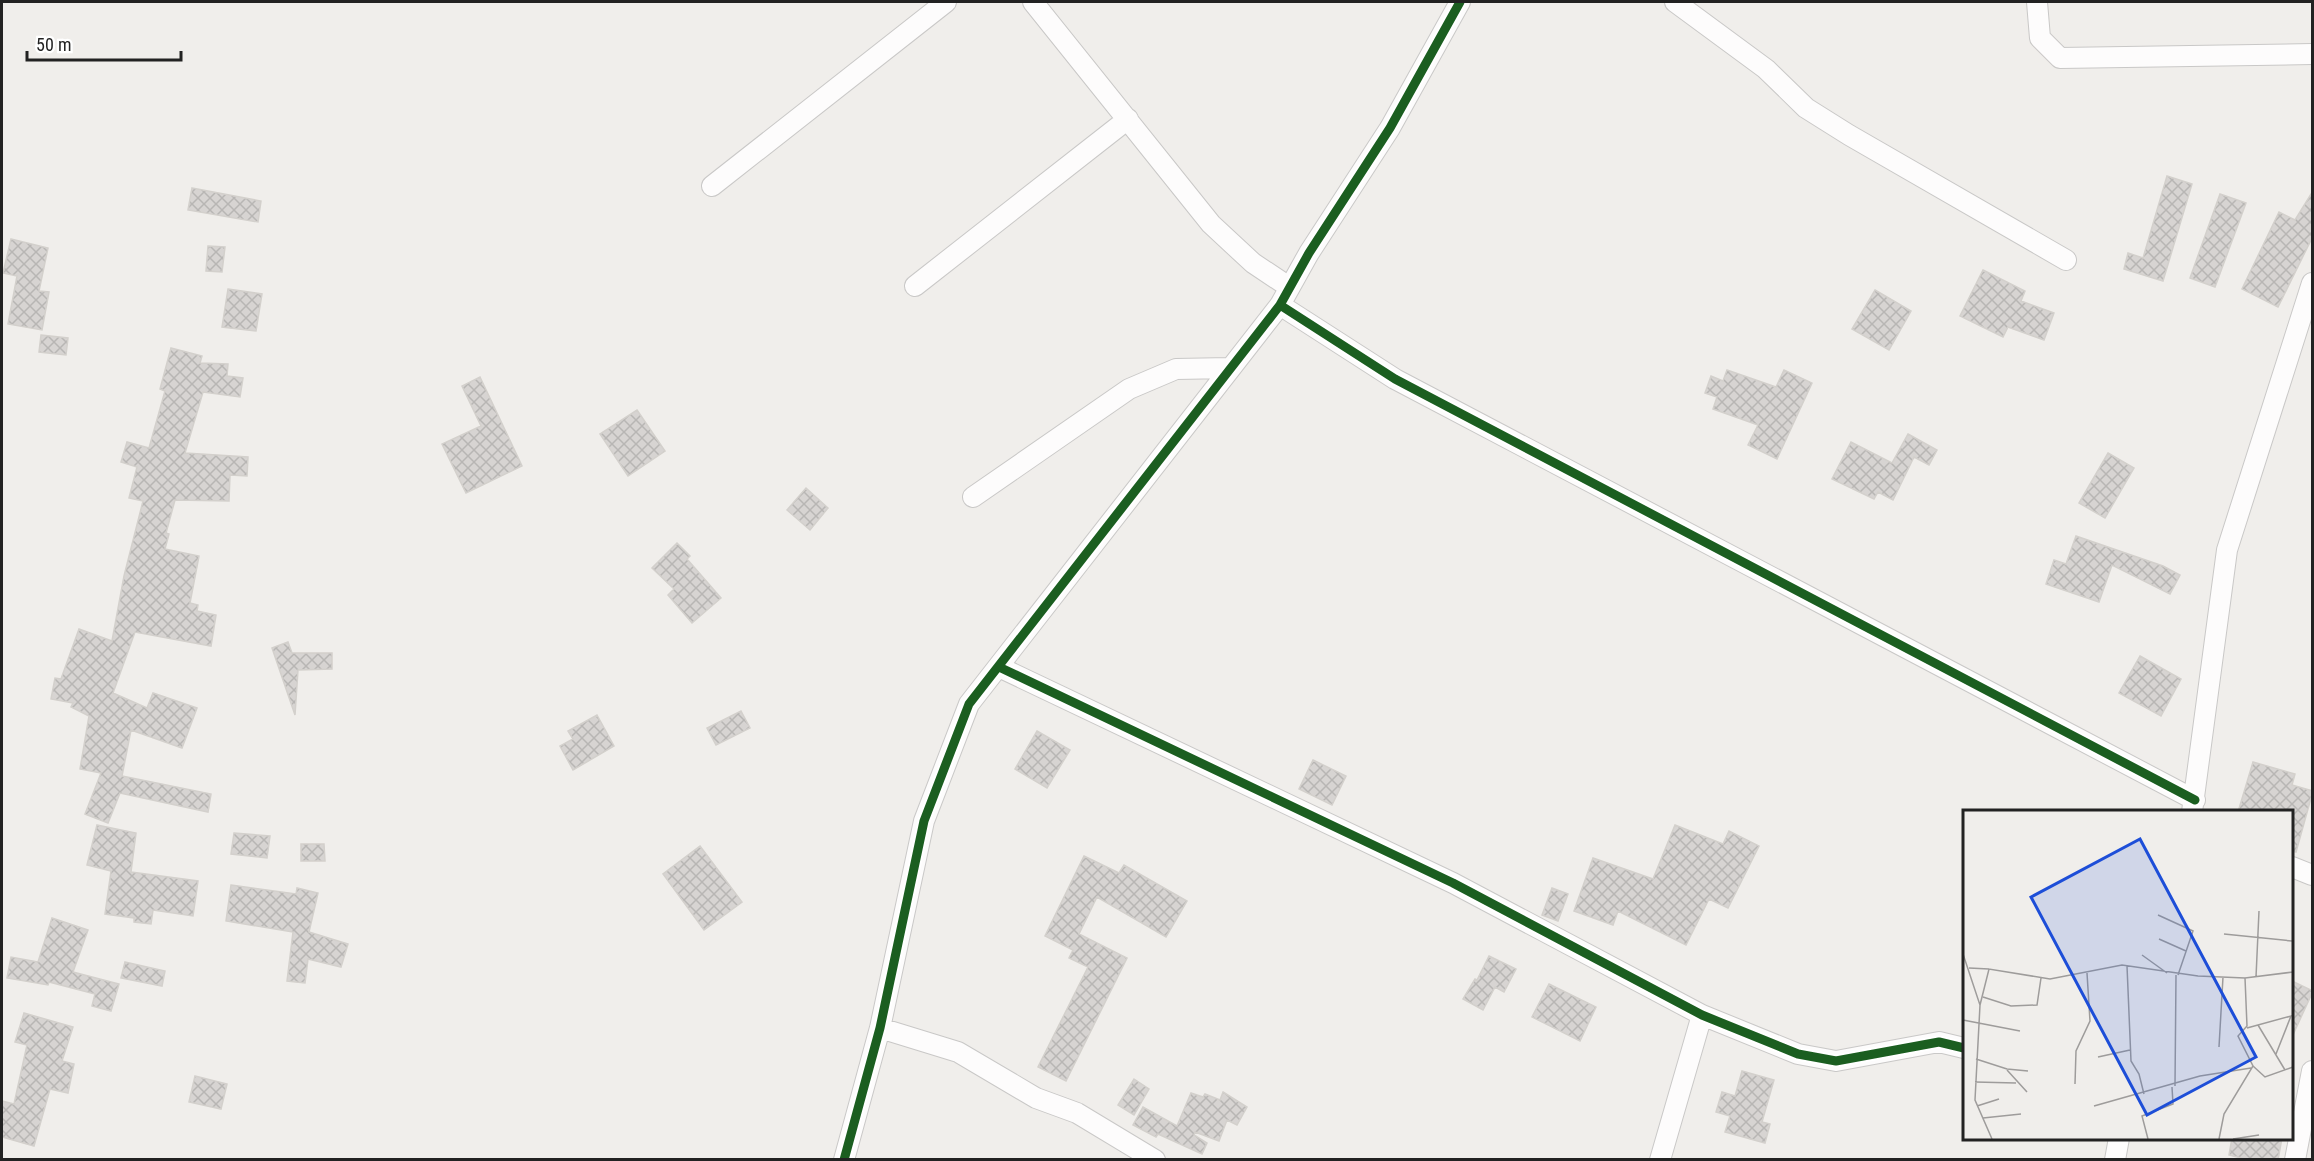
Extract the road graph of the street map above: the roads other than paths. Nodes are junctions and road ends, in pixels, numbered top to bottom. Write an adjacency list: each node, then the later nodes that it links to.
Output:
1 (946, 2): 8 (street)
2 (1033, 2): 7 (street)
3 (1460, 2): 12 (street)
4 (1675, 2): 9 (street)
5 (2037, 2): 6 (street)
6 (2313, 54)
7 (1128, 119): 11 (street); 12 (street)
8 (712, 186)
9 (2066, 260)
10 (2313, 284): 17 (street)
11 (915, 286)
12 (1289, 287): 13 (street)
13 (1280, 305): 14 (street); 17 (street)
14 (1230, 368): 15 (street); 16 (street)
15 (973, 497)
16 (999, 667): 20 (street); 21 (street)
17 (2193, 806)
18 (2293, 867): 19 (street)
19 (2313, 875)
20 (1702, 1015): 22 (street); 27 (street)
21 (880, 1028): 25 (street); 26 (street)
22 (1963, 1048)
23 (2313, 1071): 29 (street)
24 (2119, 1140): 28 (street)
25 (844, 1160)
26 (1155, 1160)
27 (1660, 1160)
28 (2115, 1160)
29 (2295, 1160)

